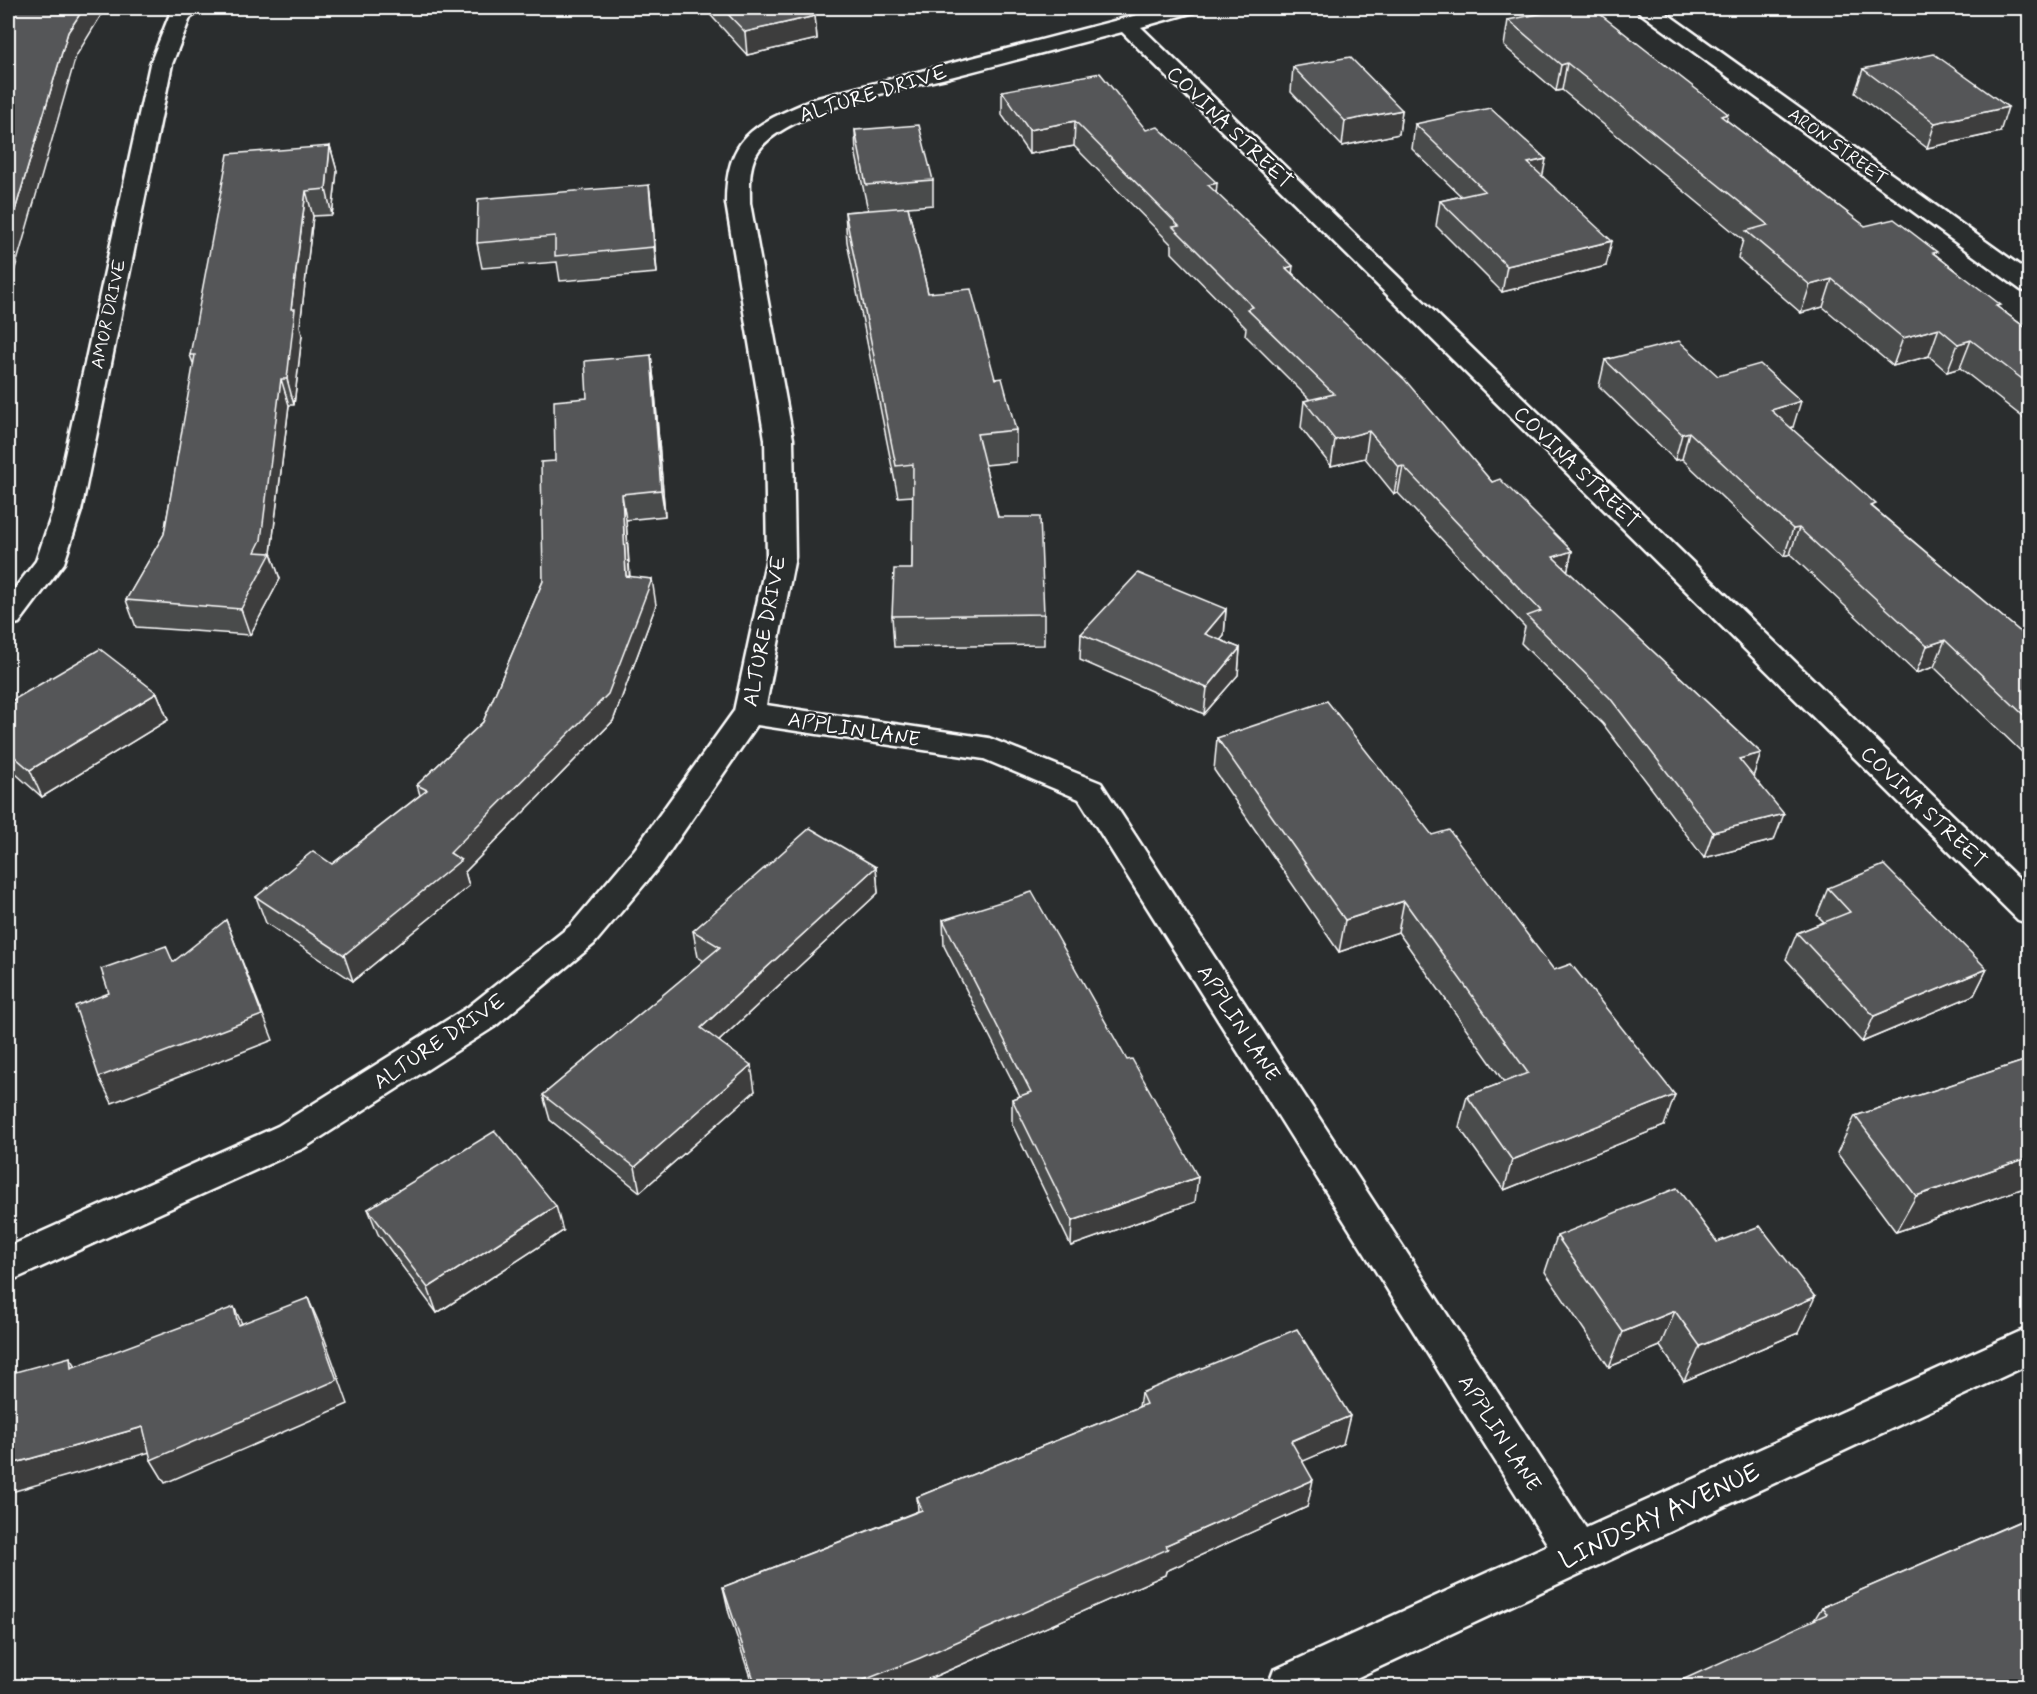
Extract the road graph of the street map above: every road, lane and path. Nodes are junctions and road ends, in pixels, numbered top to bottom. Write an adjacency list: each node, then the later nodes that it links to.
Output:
1 (193, 8): 6 (street, AMOR DRIVE)
2 (1187, 8): 4 (street, ALTURE DRIVE)
3 (1646, 8): 5 (street, ARON STREET)
4 (1125, 23): 7 (street, ALTURE DRIVE); 8 (street, COVINA STREET)
5 (2030, 285)
6 (8, 616)
7 (749, 713): 9 (street, ALTURE DRIVE); 11 (street, APPLIN LANE)
8 (2030, 911)
9 (8, 1265)
10 (2030, 1345): 11 (street, LINDSAY AVENUE)
11 (1577, 1552): 12 (street, LINDSAY AVENUE)
12 (1290, 1686)

